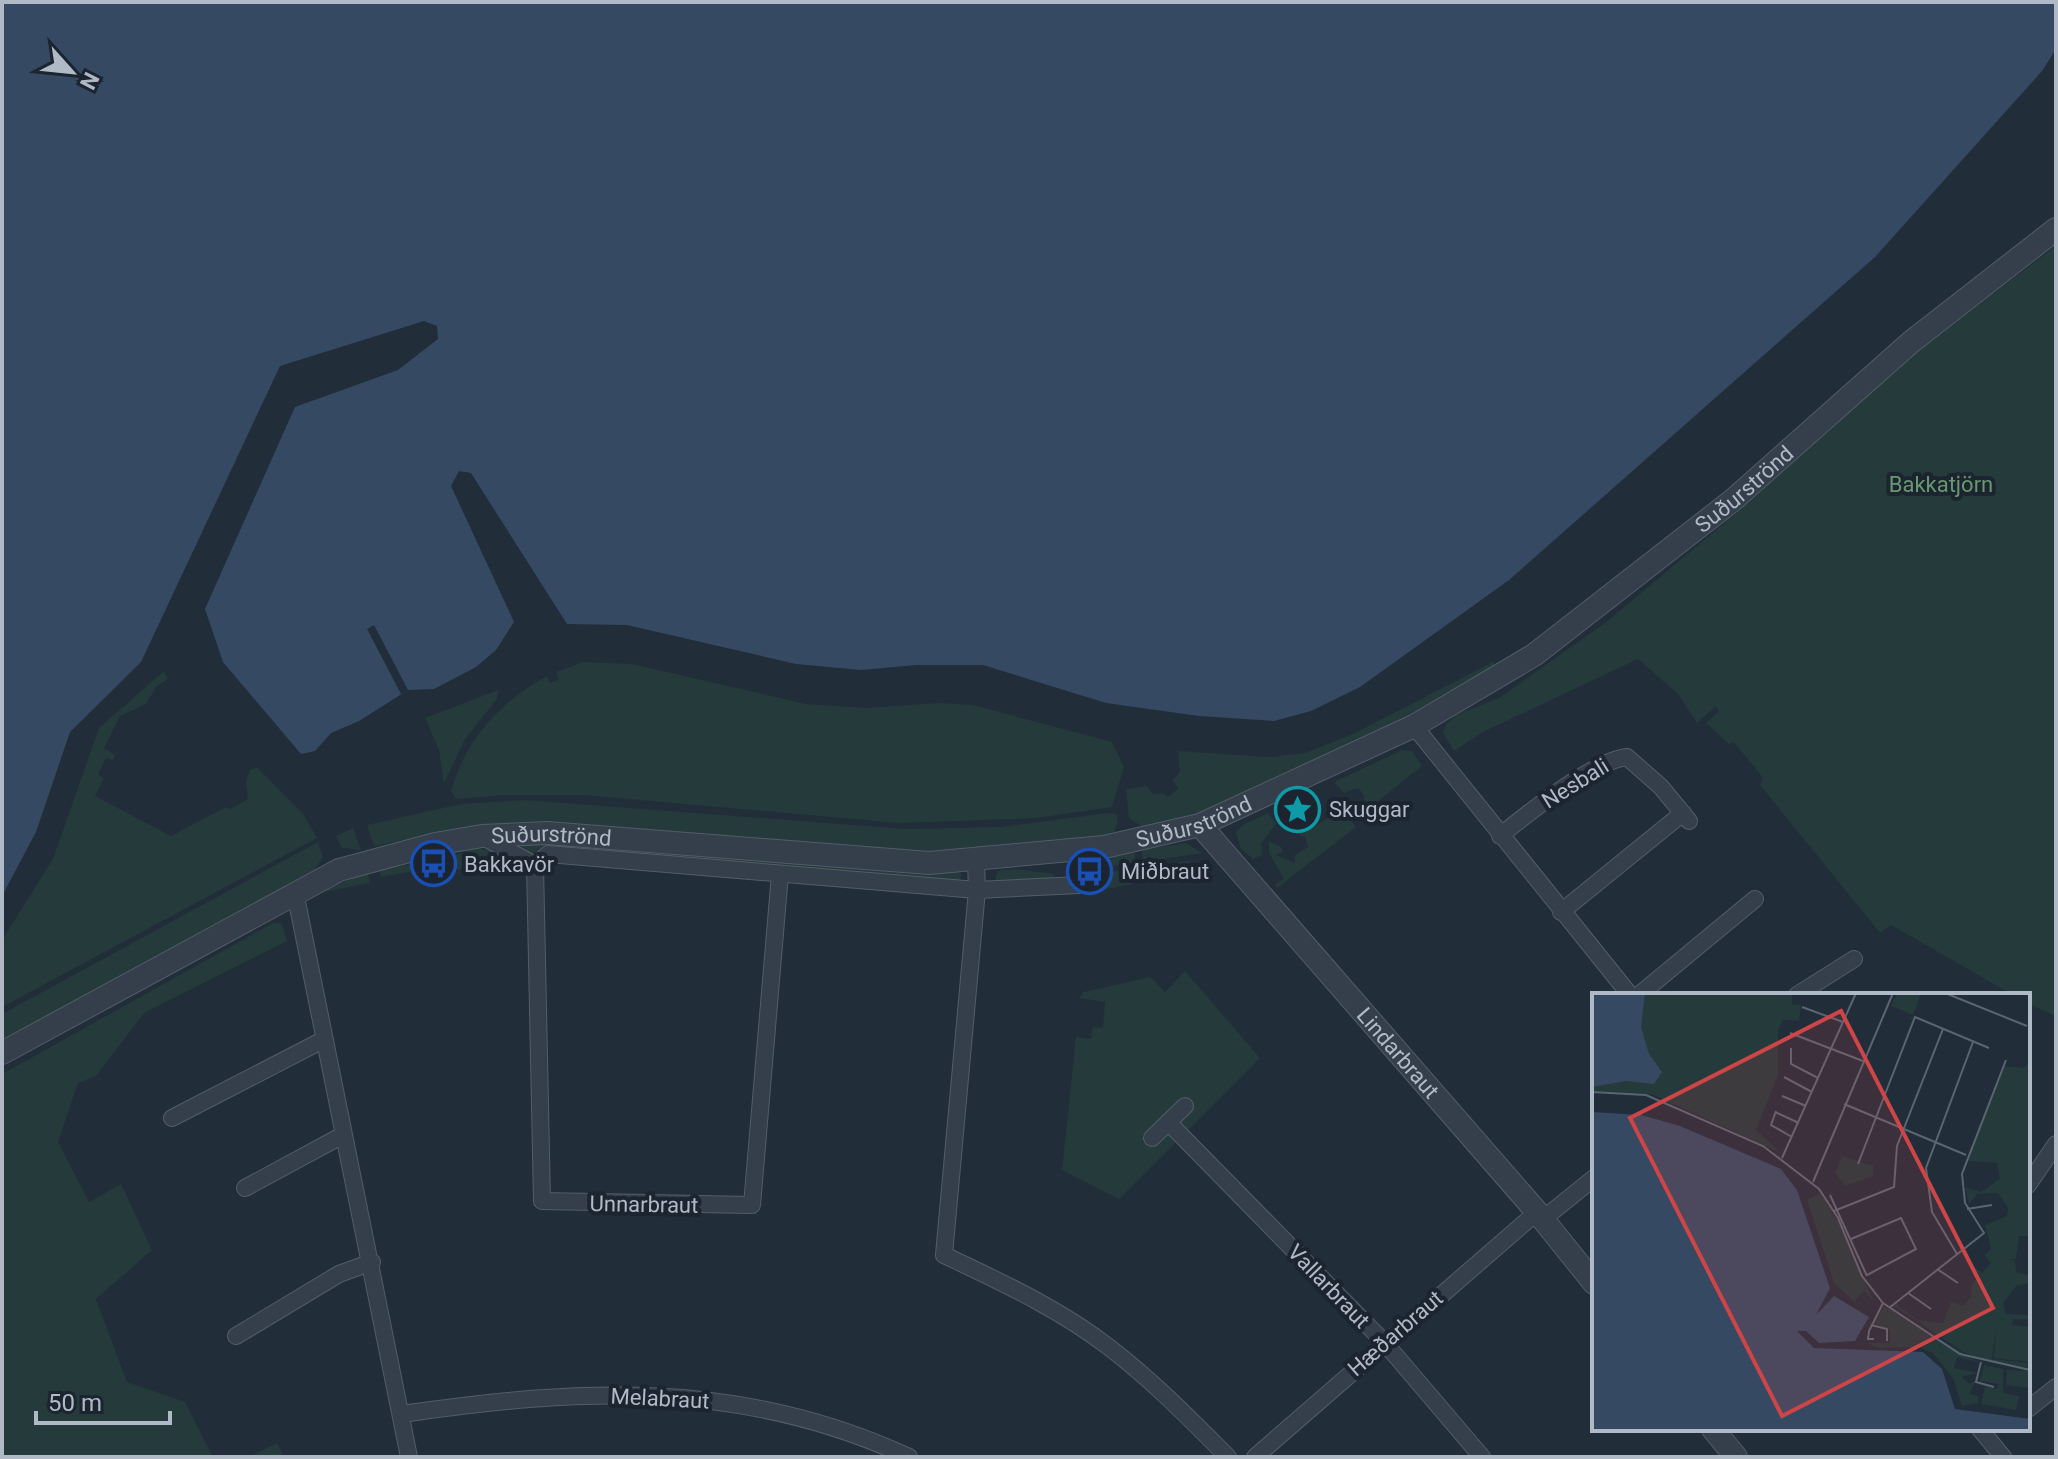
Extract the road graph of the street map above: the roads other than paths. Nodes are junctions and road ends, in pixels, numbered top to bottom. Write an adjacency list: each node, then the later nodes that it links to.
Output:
1 (2056, 229): 2 (street, Suðurströnd)
2 (1414, 726): 3 (street, Suðurströnd); 5 (street)
3 (1200, 825): 6 (street, Suðurströnd); 29 (street, Lindarbraut)
4 (482, 836): 6 (street, Suðurströnd); 7 (street); 11 (street, Suðurströnd)
5 (1500, 836): 13 (street); 13 (street, Nesbali)
6 (976, 862): 10 (street)
7 (535, 865): 8 (street); 8 (street, Unnarbraut)
8 (780, 874): 10 (street)
9 (1079, 885): 10 (street)
10 (977, 890): 41 (street)
11 (295, 892): 18 (street); 19 (street, Suðurströnd)
12 (1755, 899): 16 (street)
13 (1561, 912): 15 (street)
14 (1854, 959): 17 (street)
15 (1628, 993)
16 (1641, 993)
17 (1800, 993)
18 (323, 1040): 21 (street); 23 (street)
19 (2, 1053)
20 (1185, 1106): 22 (street)
21 (172, 1118)
22 (1168, 1122): 24 (street); 33 (street, Vallarbraut)
23 (343, 1135): 28 (street); 30 (street)
24 (1152, 1138)
25 (2056, 1144): 27 (street)
26 (1592, 1179): 29 (street, Hæðarbraut)
27 (2030, 1182)
28 (245, 1188)
29 (1540, 1216): 31 (street, Lindarbraut); 33 (street, Hæðarbraut)
30 (372, 1262): 32 (street); 36 (street)
31 (1592, 1281)
32 (236, 1336)
33 (1384, 1342): 42 (street, Hæðarbraut); 43 (street, Vallarbraut)
34 (2056, 1387): 35 (street)
35 (2030, 1407)
36 (402, 1414): 39 (street); 40 (street, Melabraut)
37 (1721, 1432): 44 (street)
38 (1985, 1435): 45 (street)
39 (409, 1457)
40 (909, 1457)
41 (1228, 1457)
42 (1255, 1457)
43 (1482, 1457)
44 (1736, 1457)
45 (2003, 1457)

